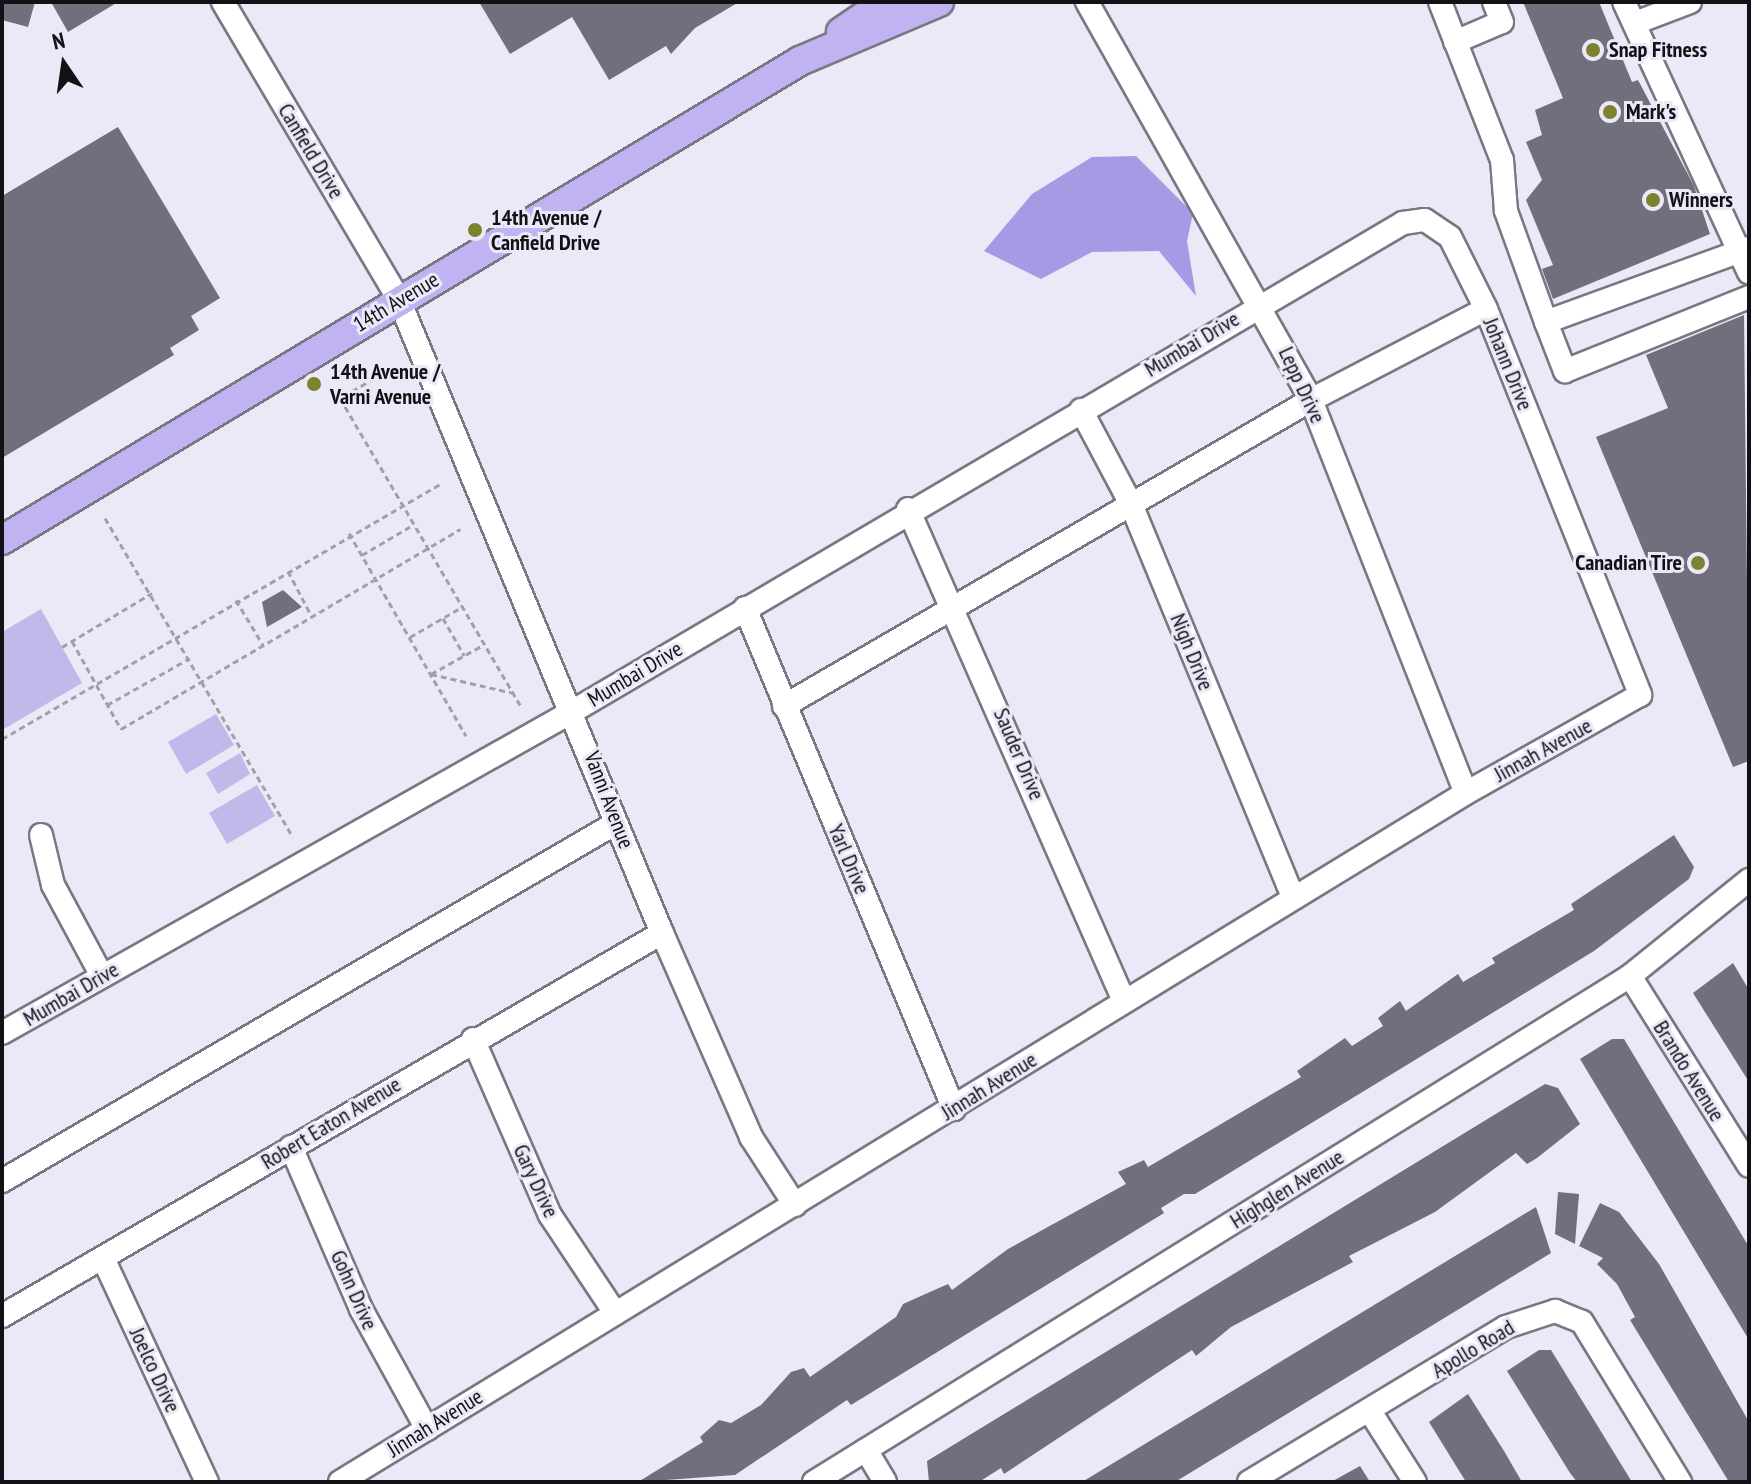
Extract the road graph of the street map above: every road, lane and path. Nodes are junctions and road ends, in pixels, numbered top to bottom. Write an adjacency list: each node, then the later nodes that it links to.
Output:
1 (223, 2): 14 (street, Canfield Drive)
2 (885, 2): 11 (main road, 14th Avenue)
3 (939, 2): 11 (main road, 14th Avenue)
4 (1087, 2): 15 (street, Lepp Drive)
5 (1440, 2): 10 (street)
6 (1494, 2): 10 (street)
7 (1624, 2): 9 (street)
8 (1690, 2): 9 (street)
9 (1635, 23): 12 (street)
10 (1455, 42): 17 (street)
11 (791, 67): 14 (main road, 14th Avenue)
12 (1746, 257): 17 (street)
13 (1749, 297): 17 (street)
14 (399, 300): 29 (main road, 14th Avenue); 57 (street, Vanni Avenue)
15 (1261, 303): 16 (street, Johann Drive); 19 (street, Lepp Drive); 20 (street, Mumbai Drive)
16 (1486, 309): 19 (street); 53 (street, Johann Drive)
17 (1546, 322)
18 (392, 368): 22 (path)
19 (1311, 400): 23 (street); 60 (street, Lepp Drive)
20 (1081, 410): 23 (street, Nigh Drive); 24 (street, Mumbai Drive)
21 (442, 483): 22 (path)
22 (400, 503): 26 (path); 28 (path)
23 (1131, 504): 38 (street); 65 (street, Nigh Drive)
24 (908, 509): 37 (street, Mumbai Drive); 38 (street, Sauder Drive)
25 (105, 518): 34 (path)
26 (413, 525): 30 (path); 31 (path)
27 (461, 529): 30 (path)
28 (349, 533): 31 (path); 32 (path)
29 (2, 540)
30 (428, 549): 33 (path); 36 (path)
31 (362, 555): 33 (path)
32 (288, 571): 35 (path); 39 (path)
33 (376, 580): 39 (path); 42 (path)
34 (152, 593): 41 (path); 43 (path)
35 (236, 600): 41 (path); 44 (path)
36 (462, 607): 40 (path); 45 (path)
37 (745, 608): 56 (street, Yarl Drive); 57 (street, Mumbai Drive)
38 (957, 610): 56 (street); 69 (street, Sauder Drive)
39 (312, 617): 44 (path)
40 (443, 618): 42 (path); 47 (path)
41 (177, 635): 48 (path); 51 (path)
42 (409, 637): 49 (path)
43 (72, 641): 46 (path); 51 (path)
44 (263, 645): 50 (path)
45 (484, 645): 47 (path); 52 (path)
46 (62, 647)
47 (464, 655): 49 (path)
48 (190, 658): 50 (path); 54 (path)
49 (431, 674): 52 (path); 58 (path)
50 (203, 681): 54 (path); 63 (path)
51 (96, 683): 54 (path); 59 (path)
52 (513, 693): 55 (path)
53 (1640, 695): 60 (street, Jinnah Avenue)
54 (107, 705)
55 (520, 705)
56 (784, 706): 72 (street, Yarl Drive)
57 (575, 710): 61 (street, Vanni Avenue); 67 (street, Mumbai Drive)
58 (466, 736)
59 (2, 739)
60 (1466, 793): 65 (street, Jinnah Avenue)
61 (616, 823): 66 (street, Vanni Avenue); 75 (street)
62 (41, 835): 67 (street)
63 (293, 837)
64 (1749, 880): 68 (street, Highglen Avenue)
65 (1293, 898): 69 (street, Jinnah Avenue)
66 (662, 933): 71 (street, Robert Eaton Avenue); 76 (street, Vanni Avenue)
67 (102, 976): 70 (street, Mumbai Drive)
68 (1630, 976): 74 (street, Brando Avenue); 82 (street, Highglen Avenue)
69 (1124, 1001): 72 (street, Jinnah Avenue)
70 (2, 1033)
71 (473, 1039): 73 (street, Robert Eaton Avenue); 78 (street, Gary Drive)
72 (954, 1109): 76 (street, Jinnah Avenue)
73 (291, 1147): 77 (street, Robert Eaton Avenue); 81 (street, Gohn Drive)
74 (1749, 1166)
75 (2, 1181)
76 (795, 1205): 78 (street, Jinnah Avenue)
77 (103, 1258): 79 (street, Robert Eaton Avenue); 83 (street, Joelco Drive)
78 (615, 1313): 81 (street, Jinnah Avenue)
79 (2, 1316)
80 (1371, 1413): 87 (street, Apollo Road); 88 (street); 89 (street, Apollo Road)
81 (427, 1429): 84 (street, Jinnah Avenue)
82 (866, 1450): 85 (street, Highglen Avenue); 86 (street)
83 (207, 1482)
84 (340, 1482)
85 (814, 1482)
86 (885, 1482)
87 (1249, 1482)
88 (1415, 1482)
89 (1680, 1482)

